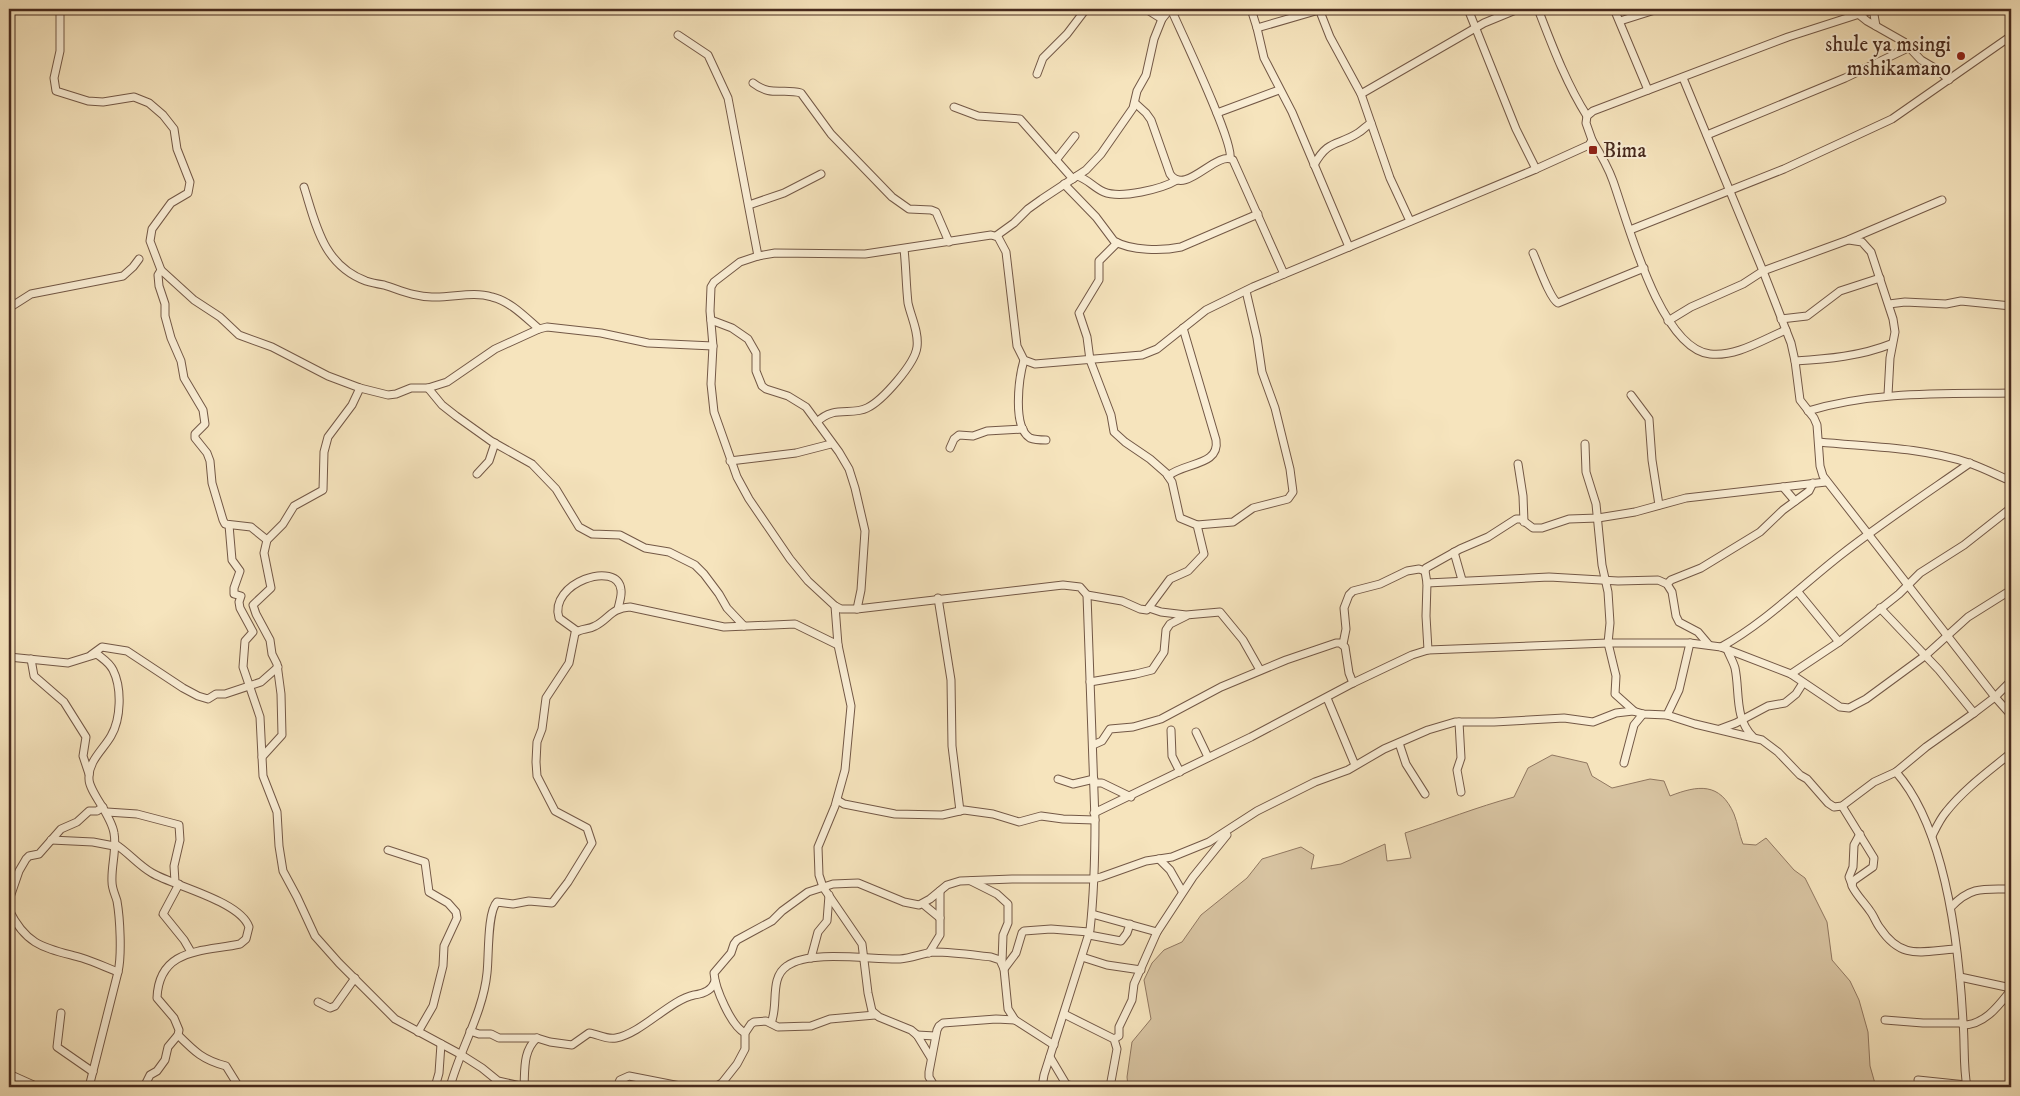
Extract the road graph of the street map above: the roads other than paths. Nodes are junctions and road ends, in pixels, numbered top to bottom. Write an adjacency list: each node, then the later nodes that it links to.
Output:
1 (60, 9): 63 (street)
2 (1086, 9): 23 (street)
3 (1146, 9): 15 (street)
4 (1171, 9): 15 (street); 32 (street)
5 (1251, 9): 18 (street)
6 (1319, 9): 18 (street); 29 (street)
7 (1468, 9): 19 (street)
8 (1518, 9): 13 (street)
9 (1538, 9): 33 (street)
10 (1614, 9): 16 (street)
11 (1658, 9): 16 (street)
12 (1874, 9): 14 (street); 17 (street)
13 (1503, 11): 19 (street)
14 (1856, 11): 17 (street); 24 (street)
15 (1162, 19): 30 (street)
16 (1620, 21): 28 (street)
17 (1876, 26): 22 (street)
18 (1257, 28): 27 (street)
19 (1477, 28): 29 (street); 41 (street)
20 (678, 35): 49 (street)
21 (2011, 36): 25 (street)
22 (1910, 47): 25 (street); 35 (street)
23 (1037, 74)
24 (1683, 78): 28 (street); 35 (street)
25 (1949, 80): 47 (street)
26 (752, 83): 55 (street)
27 (1279, 90): 32 (street); 40 (street)
28 (1648, 90): 33 (street)
29 (1361, 94): 34 (street)
30 (1135, 103): 43 (street); 44 (street)
31 (954, 107): 39 (street)
32 (1217, 113): 38 (street)
33 (1586, 116): 37 (street)
34 (1371, 123): 40 (street); 51 (street)
35 (1707, 135): 47 (street)
36 (1075, 136): 39 (street)
37 (1592, 140): 41 (street); 52 (street)
38 (1230, 158): 44 (street); 50 (street)
39 (1056, 160): 43 (street)
40 (1314, 165): 57 (street)
41 (1536, 170): 51 (street)
42 (821, 174): 49 (street)
43 (1075, 177): 44 (street); 45 (street)
44 (1177, 180)
45 (1064, 184): 53 (street); 56 (street)
46 (304, 187): 75 (street)
47 (1730, 191): 52 (street); 64 (street)
48 (1942, 200): 54 (street)
49 (749, 205): 60 (street)
50 (1258, 214): 56 (street); 65 (street)
51 (1410, 221): 57 (street)
52 (1630, 230): 62 (street)
53 (996, 236): 55 (street); 79 (street)
54 (1848, 240): 64 (street); 66 (street)
55 (949, 242): 58 (street)
56 (1117, 243): 80 (street)
57 (1349, 247): 65 (street)
58 (904, 249): 60 (street); 88 (street)
59 (1533, 253): 62 (street)
60 (758, 256): 72 (street)
61 (140, 258): 70 (street)
62 (1644, 268): 73 (street)
63 (161, 270): 82 (street); 110 (street)
64 (1763, 271): 71 (street); 73 (street)
65 (1284, 274): 67 (street)
66 (1880, 278): 68 (street); 71 (street)
67 (1246, 291): 74 (street); 111 (street)
68 (1889, 304): 69 (street); 77 (street)
69 (2011, 306)
70 (9, 308)
71 (1781, 319): 76 (street)
72 (711, 320): 78 (street); 88 (street)
73 (1668, 321): 76 (street)
74 (1183, 328): 80 (street); 100 (street)
75 (539, 329): 78 (street); 83 (street)
76 (1786, 330): 81 (street)
77 (1892, 344): 81 (street); 86 (street)
78 (713, 346): 96 (street)
79 (1024, 360): 80 (street); 89 (street)
80 (1090, 360): 100 (street)
81 (1796, 360): 87 (street)
82 (360, 388): 83 (street); 113 (street)
83 (428, 388): 92 (street)
84 (2011, 393): 86 (street)
85 (1631, 395): 106 (street)
86 (1888, 395): 87 (street)
87 (1808, 411): 91 (street)
88 (817, 422): 93 (street)
89 (1023, 429): 90 (street); 95 (street)
90 (1046, 440)
91 (1819, 442): 97 (street); 102 (street)
92 (495, 443): 99 (street); 131 (street)
93 (832, 444): 96 (street); 129 (street)
94 (1585, 444): 108 (street)
95 (950, 448)
96 (730, 461): 125 (street)
97 (1970, 463): 101 (street); 112 (street)
98 (1518, 464): 109 (street)
99 (476, 474)
100 (1168, 476): 111 (street)
101 (2011, 481)
102 (1826, 482): 103 (street); 112 (street)
103 (1813, 483): 104 (street); 105 (street)
104 (1783, 487): 105 (street); 106 (street)
105 (1795, 501): 119 (street)
106 (1659, 505): 108 (street)
107 (2011, 508): 120 (street)
108 (1598, 518): 109 (street); 117 (street)
109 (1524, 522): 114 (street)
110 (229, 525): 113 (street); 153 (street)
111 (1197, 525): 126 (street)
112 (1868, 534): 120 (street); 122 (street)
113 (267, 540): 146 (street)
114 (1454, 552): 115 (street); 116 (street)
115 (1425, 571): 118 (street); 137 (street)
116 (1462, 580): 117 (street); 118 (street)
117 (1606, 580): 119 (street); 135 (street)
118 (1427, 582): 141 (street)
119 (1667, 584): 139 (street)
120 (1907, 586): 127 (street); 133 (street)
121 (2011, 590): 133 (street)
122 (1798, 592): 134 (street); 140 (street)
123 (1087, 595): 124 (street); 126 (street); 150 (street)
124 (938, 598): 129 (street); 185 (street)
125 (835, 606): 129 (street); 138 (street)
126 (1149, 608): 130 (street)
127 (1880, 608): 134 (street); 143 (street)
128 (618, 609): 131 (street); 132 (street); 132 (street)
129 (858, 609)
130 (1186, 615): 147 (street); 150 (street)
131 (744, 626): 138 (street)
132 (577, 631): 233 (street)
133 (1947, 635): 143 (street); 154 (street)
134 (1838, 642): 148 (street)
135 (1608, 643): 136 (street); 141 (street); 156 (street)
136 (1690, 643): 139 (street); 159 (street)
137 (1343, 644): 147 (street); 151 (street)
138 (838, 645): 182 (street)
139 (1709, 645): 140 (street)
140 (1724, 648): 148 (street); 161 (street)
141 (1428, 650): 151 (street)
142 (91, 655): 145 (street); 153 (street); 176 (street)
143 (1926, 655): 152 (street); 157 (street)
144 (9, 657): 145 (street)
145 (31, 659): 176 (street)
146 (278, 667): 153 (street); 170 (street)
147 (1260, 670): 168 (street)
148 (1791, 674): 152 (street)
149 (2011, 680): 154 (street)
150 (1090, 682): 168 (street)
151 (1353, 683): 155 (street)
152 (1803, 683): 161 (street)
153 (250, 686): 170 (street)
154 (1995, 697): 157 (street); 160 (street)
155 (1327, 698): 171 (street); 173 (street)
156 (1634, 711): 158 (street); 162 (street)
157 (1974, 713): 175 (street)
158 (1643, 714): 159 (street); 172 (street)
159 (1667, 715): 163 (street)
160 (2011, 715)
161 (1743, 720): 163 (street); 166 (street)
162 (1459, 722): 167 (street); 179 (street)
163 (1719, 729): 166 (street)
164 (1171, 730): 174 (street)
165 (1196, 732): 171 (street)
166 (1753, 737): 183 (street)
167 (1399, 743): 173 (street); 180 (street)
168 (1093, 745): 178 (street)
169 (2011, 753): 189 (street)
170 (262, 757): 222 (street)
171 (1208, 757): 174 (street)
172 (1624, 763)
173 (1355, 765): 187 (street)
174 (1180, 772): 181 (street)
175 (1896, 772): 183 (street); 189 (street)
176 (89, 774): 184 (street)
177 (1058, 779): 178 (street)
178 (1094, 781): 181 (street); 186 (street)
179 (1460, 792)
180 (1425, 794)
181 (1131, 797): 186 (street)
182 (837, 800): 185 (street); 198 (street)
183 (1842, 806): 188 (street)
184 (105, 809): 190 (street); 191 (street); 196 (street)
185 (960, 810): 186 (street)
186 (1095, 816): 194 (street)
187 (1231, 829): 193 (street); 201 (street)
188 (1860, 834): 197 (street); 197 (street)
189 (1932, 836): 205 (street)
190 (51, 840): 191 (street); 203 (street)
191 (115, 845): 196 (street); 220 (street)
192 (388, 850): 234 (street)
193 (1158, 859): 194 (street); 201 (street)
194 (1093, 879): 195 (street); 207 (street)
195 (971, 881): 200 (street); 218 (street)
196 (177, 883): 213 (street); 213 (street)
197 (1852, 884): 212 (street)
198 (823, 887): 202 (street); 204 (street); 223 (street)
199 (2011, 889): 205 (street)
200 (940, 891): 204 (street); 208 (street)
201 (1182, 891): 210 (street)
202 (829, 895): 216 (street); 217 (street)
203 (9, 900)
204 (923, 904): 208 (street)
205 (1951, 907): 212 (street)
206 (9, 910): 220 (street)
207 (1092, 914): 209 (street); 211 (street)
208 (940, 918): 214 (street)
209 (1130, 924): 210 (street); 211 (street)
210 (1156, 932): 219 (street)
211 (1089, 934): 215 (street); 218 (street)
212 (1956, 949): 221 (street)
213 (191, 952): 236 (street)
214 (929, 953): 217 (street); 218 (street)
215 (1082, 957): 219 (street); 227 (street)
216 (811, 958): 217 (street); 231 (street)
217 (865, 958): 228 (street)
218 (1003, 965): 229 (street)
219 (1141, 970): 240 (street)
220 (118, 972): 246 (street)
221 (1960, 977): 224 (street); 232 (street)
222 (355, 978): 225 (street); 234 (street)
223 (715, 981): 235 (street); 239 (street)
224 (2011, 989): 232 (street)
225 (318, 1002)
226 (61, 1013): 246 (street)
227 (1064, 1014): 240 (street); 242 (street)
228 (875, 1015): 231 (street); 237 (street)
229 (1015, 1020): 238 (street); 242 (street)
230 (1885, 1020): 232 (street)
231 (771, 1023): 235 (street)
232 (1963, 1024): 251 (street)
233 (470, 1031): 239 (street); 243 (street)
234 (418, 1032): 241 (street)
235 (745, 1033): 260 (street)
236 (178, 1035): 253 (street); 254 (street)
237 (917, 1035): 238 (street); 245 (street)
238 (936, 1036): 245 (street)
239 (537, 1038): 257 (street)
240 (1114, 1039): 266 (street)
241 (442, 1044): 243 (street); 255 (street)
242 (1054, 1045): 244 (street)
243 (460, 1054): 249 (street); 256 (street)
244 (1050, 1057): 262 (street); 263 (street)
245 (931, 1058): 261 (street)
246 (93, 1072): 250 (street)
247 (9, 1074): 252 (street)
248 (1918, 1080): 251 (street)
249 (498, 1084): 257 (street)
250 (91, 1086)
251 (1966, 1086)
252 (38, 1087)
253 (144, 1087)
254 (239, 1087)
255 (435, 1087)
256 (450, 1087)
257 (525, 1087)
258 (617, 1087): 259 (street)
259 (685, 1087)
260 (715, 1087)
261 (935, 1087)
262 (1042, 1087)
263 (1074, 1087)
264 (1091, 1087): 265 (street)
265 (1096, 1087)
266 (1110, 1087)

